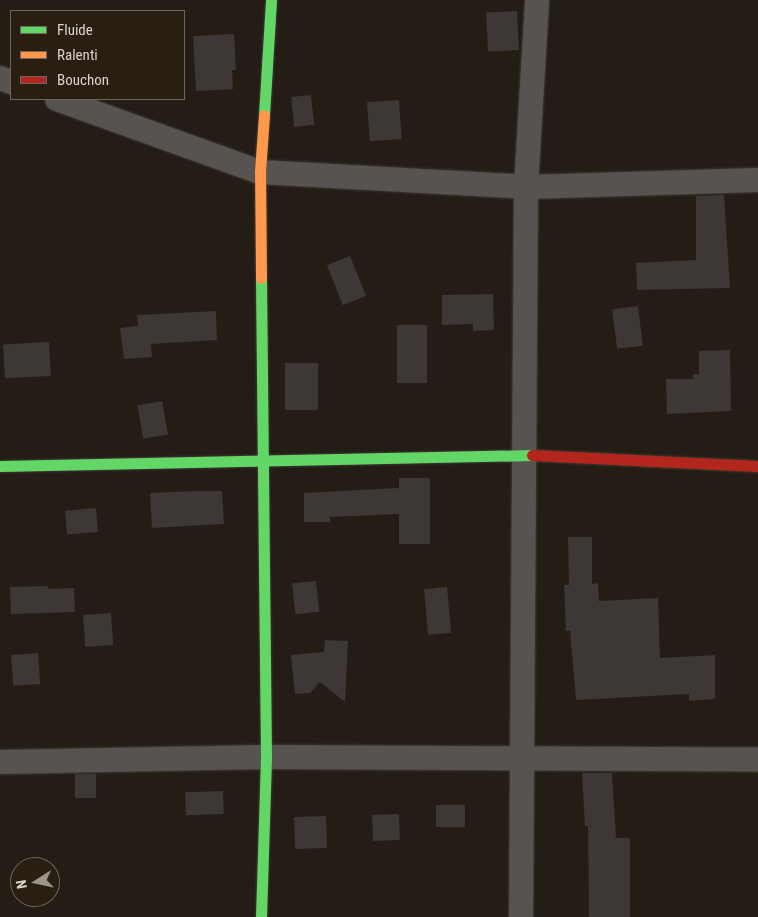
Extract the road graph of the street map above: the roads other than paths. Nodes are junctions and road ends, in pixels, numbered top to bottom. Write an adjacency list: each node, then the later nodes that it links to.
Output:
1 (271, 0): 4 (street)
2 (537, 0): 6 (street)
3 (60, 100): 4 (street)
4 (260, 172): 6 (street); 8 (street)
5 (758, 180): 6 (street)
6 (526, 187): 7 (street)
7 (524, 455): 8 (street); 10 (street); 12 (street)
8 (264, 461): 9 (street); 11 (street)
9 (0, 466)
10 (758, 466)
11 (266, 757): 12 (street); 14 (street); 15 (street)
12 (522, 757): 13 (street); 16 (street)
13 (758, 760)
14 (0, 762)
15 (261, 917)
16 (521, 917)

